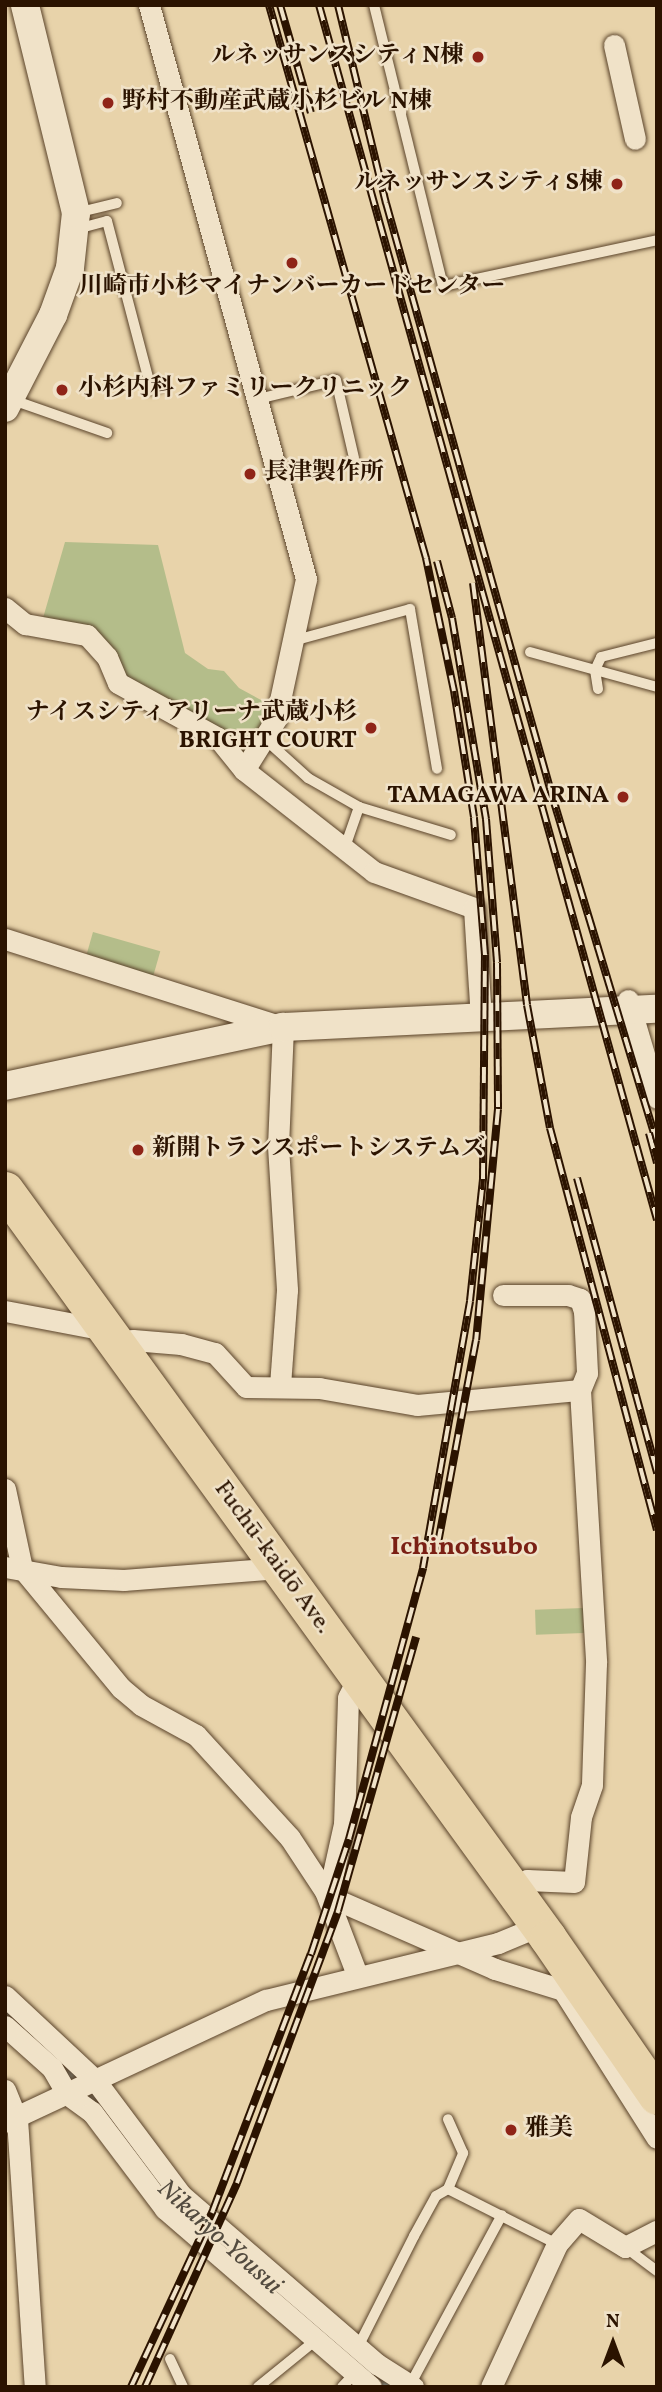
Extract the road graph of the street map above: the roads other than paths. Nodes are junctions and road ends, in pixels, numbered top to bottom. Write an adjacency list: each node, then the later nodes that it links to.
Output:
1 (25, 5): 7 (street)
2 (149, 5): 10 (street)
3 (374, 5): 8 (lane)
4 (614, 45): 5 (street)
5 (635, 139)
6 (117, 203): 7 (lane)
7 (75, 222): 9 (lane); 11 (street)
8 (657, 240)
9 (161, 386)
10 (258, 400): 13 (lane); 15 (street)
11 (8, 404): 12 (lane)
12 (107, 433)
13 (354, 458)
14 (5, 608): 23 (street)
15 (296, 640): 21 (street); 22 (lane)
16 (657, 643): 18 (lane)
17 (530, 652): 18 (lane)
18 (595, 670): 19 (lane); 20 (lane)
19 (657, 687)
20 (598, 690)
21 (267, 740): 23 (street); 24 (lane)
22 (437, 769)
23 (244, 770): 26 (street)
24 (359, 807): 25 (lane); 26 (lane)
25 (451, 835)
26 (344, 850): 29 (street)
27 (5, 939): 30 (street)
28 (638, 1006): 29 (street); 32 (street)
29 (481, 1018): 30 (street)
30 (284, 1027): 31 (street); 37 (street)
31 (5, 1086)
32 (657, 1098)
33 (5, 1190): 36 (highway, Fuchū-kaidō Ave.)
34 (503, 1295): 38 (street)
35 (5, 1311): 36 (street)
36 (112, 1337): 37 (street); 41 (highway, Fuchū-kaidō Ave.)
37 (280, 1386): 38 (street)
38 (580, 1390): 43 (street)
39 (5, 1489): 40 (street)
40 (14, 1568): 41 (street); 44 (street)
41 (279, 1568): 42 (highway, Fuchū-kaidō Ave.)
42 (358, 1678): 43 (highway, Fuchū-kaidō Ave.); 44 (street)
43 (513, 1891): 45 (highway, Fuchū-kaidō Ave.)
44 (328, 1896): 46 (street); 47 (street)
45 (539, 1926): 46 (street); 48 (highway, Fuchū-kaidō Ave.)
46 (456, 1952): 47 (street); 48 (street)
47 (357, 1975): 51 (street)
48 (569, 1984): 54 (highway); 57 (street)
49 (5, 1996): 51 (street)
50 (5, 2026): 53 (street)
51 (95, 2080): 53 (street); 65 (street)
52 (5, 2090): 56 (street)
53 (67, 2094): 56 (street); 64 (street)
54 (657, 2096)
55 (448, 2119): 58 (lane)
56 (11, 2121): 69 (street)
57 (657, 2138)
58 (448, 2189): 59 (lane); 65 (lane)
59 (502, 2214): 61 (lane); 68 (lane)
60 (657, 2231): 62 (street)
61 (557, 2244): 62 (street); 72 (street)
62 (625, 2247): 63 (lane)
63 (657, 2271)
64 (317, 2339): 67 (street); 71 (lane)
65 (358, 2347): 68 (street)
66 (170, 2358): 70 (lane)
67 (356, 2383)
68 (412, 2386)
69 (35, 2387)
70 (183, 2387)
71 (258, 2387)
72 (491, 2387)

